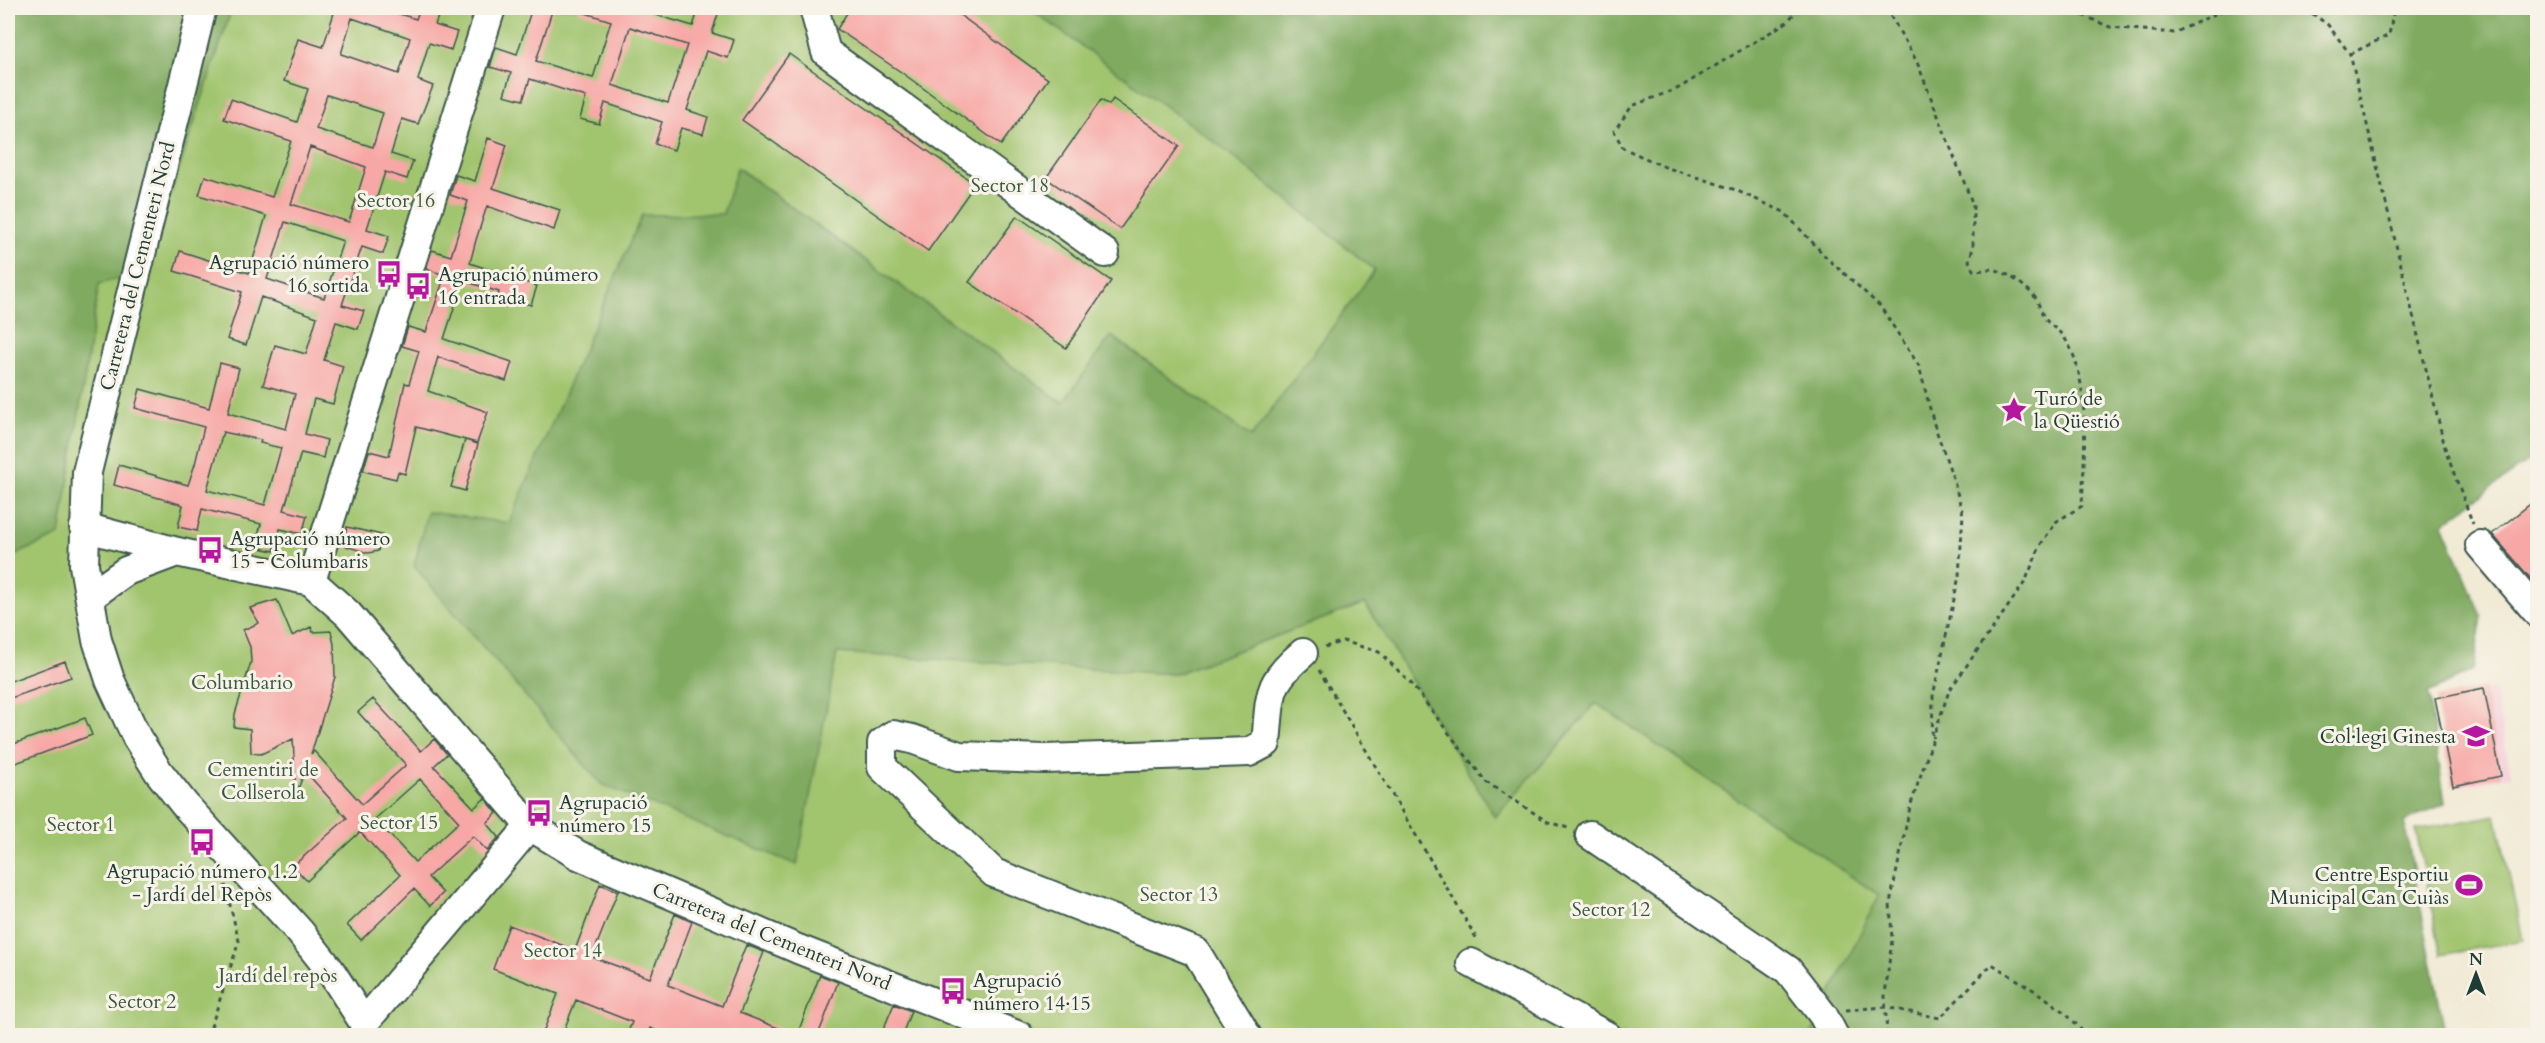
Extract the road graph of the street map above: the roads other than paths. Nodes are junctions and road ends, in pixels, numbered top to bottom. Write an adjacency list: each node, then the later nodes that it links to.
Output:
1 (202, 8): 5 (street, Carretera del Cementeri Nord)
2 (491, 8): 8 (street)
3 (814, 8): 4 (street)
4 (1105, 253)
5 (84, 527): 7 (street, Carretera del Cementeri Nord); 9 (street, Carretera del Cementeri Nord)
6 (2480, 545): 10 (street)
7 (177, 552): 8 (street, Carretera del Cementeri Nord); 9 (street)
8 (310, 581): 12 (street, Carretera del Cementeri Nord)
9 (90, 597): 16 (street, Carretera del Cementeri Nord)
10 (2538, 613)
11 (1303, 653): 18 (street)
12 (530, 826): 16 (street, Carretera del Cementeri Nord); 17 (street, Carretera del Cementeri Nord)
13 (1590, 835): 15 (street)
14 (1471, 963): 19 (street)
15 (1830, 1028)
16 (364, 1029)
17 (1019, 1035)
18 (1247, 1035)
19 (1607, 1035)

